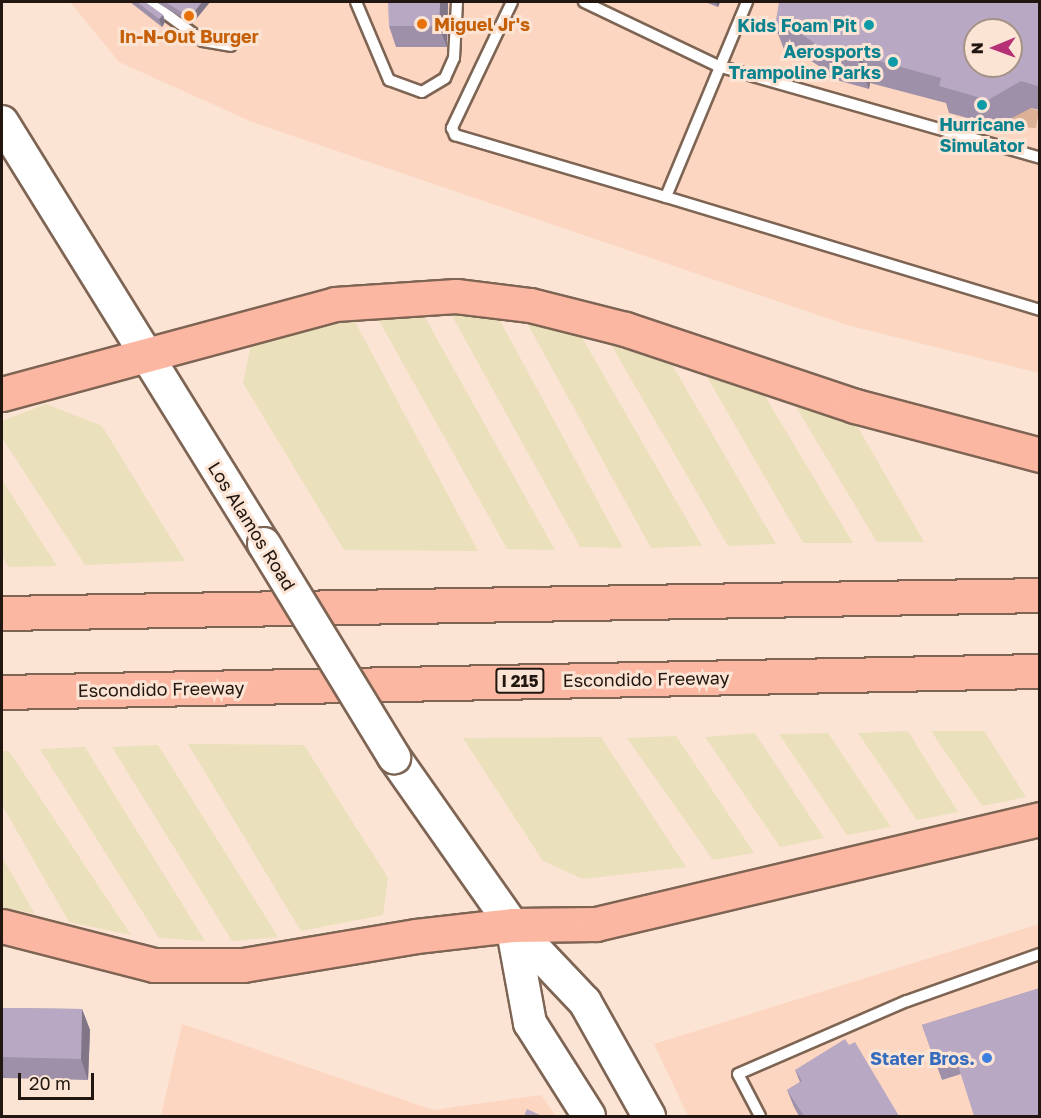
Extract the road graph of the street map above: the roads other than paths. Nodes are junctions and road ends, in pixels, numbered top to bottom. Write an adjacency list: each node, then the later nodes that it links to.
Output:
1 (150, 2): 7 (lane)
2 (356, 2): 3 (lane)
3 (457, 2)
4 (512, 2): 11 (lane)
5 (584, 2): 8 (lane)
6 (747, 2): 8 (lane)
7 (231, 46)
8 (718, 66): 10 (lane); 11 (lane)
9 (2, 122): 13 (main road, Los Alamos Road)
10 (1040, 158)
11 (666, 197): 12 (lane)
12 (1040, 310)
13 (144, 355): 14 (highway); 15 (highway); 21 (main road, Los Alamos Road, bridge)
14 (2, 394)
15 (1040, 455)
16 (1040, 595): 17 (highway)
17 (2, 613)
18 (1040, 671): 19 (highway, Escondido Freeway / I 215)
19 (2, 692)
20 (1040, 819): 21 (highway)
21 (512, 925): 22 (highway); 24 (main road, Los Alamos Road); 25 (main road, Los Alamos Road)
22 (2, 926)
23 (1040, 954): 26 (lane)
24 (589, 1116)
25 (649, 1116)
26 (760, 1116)

